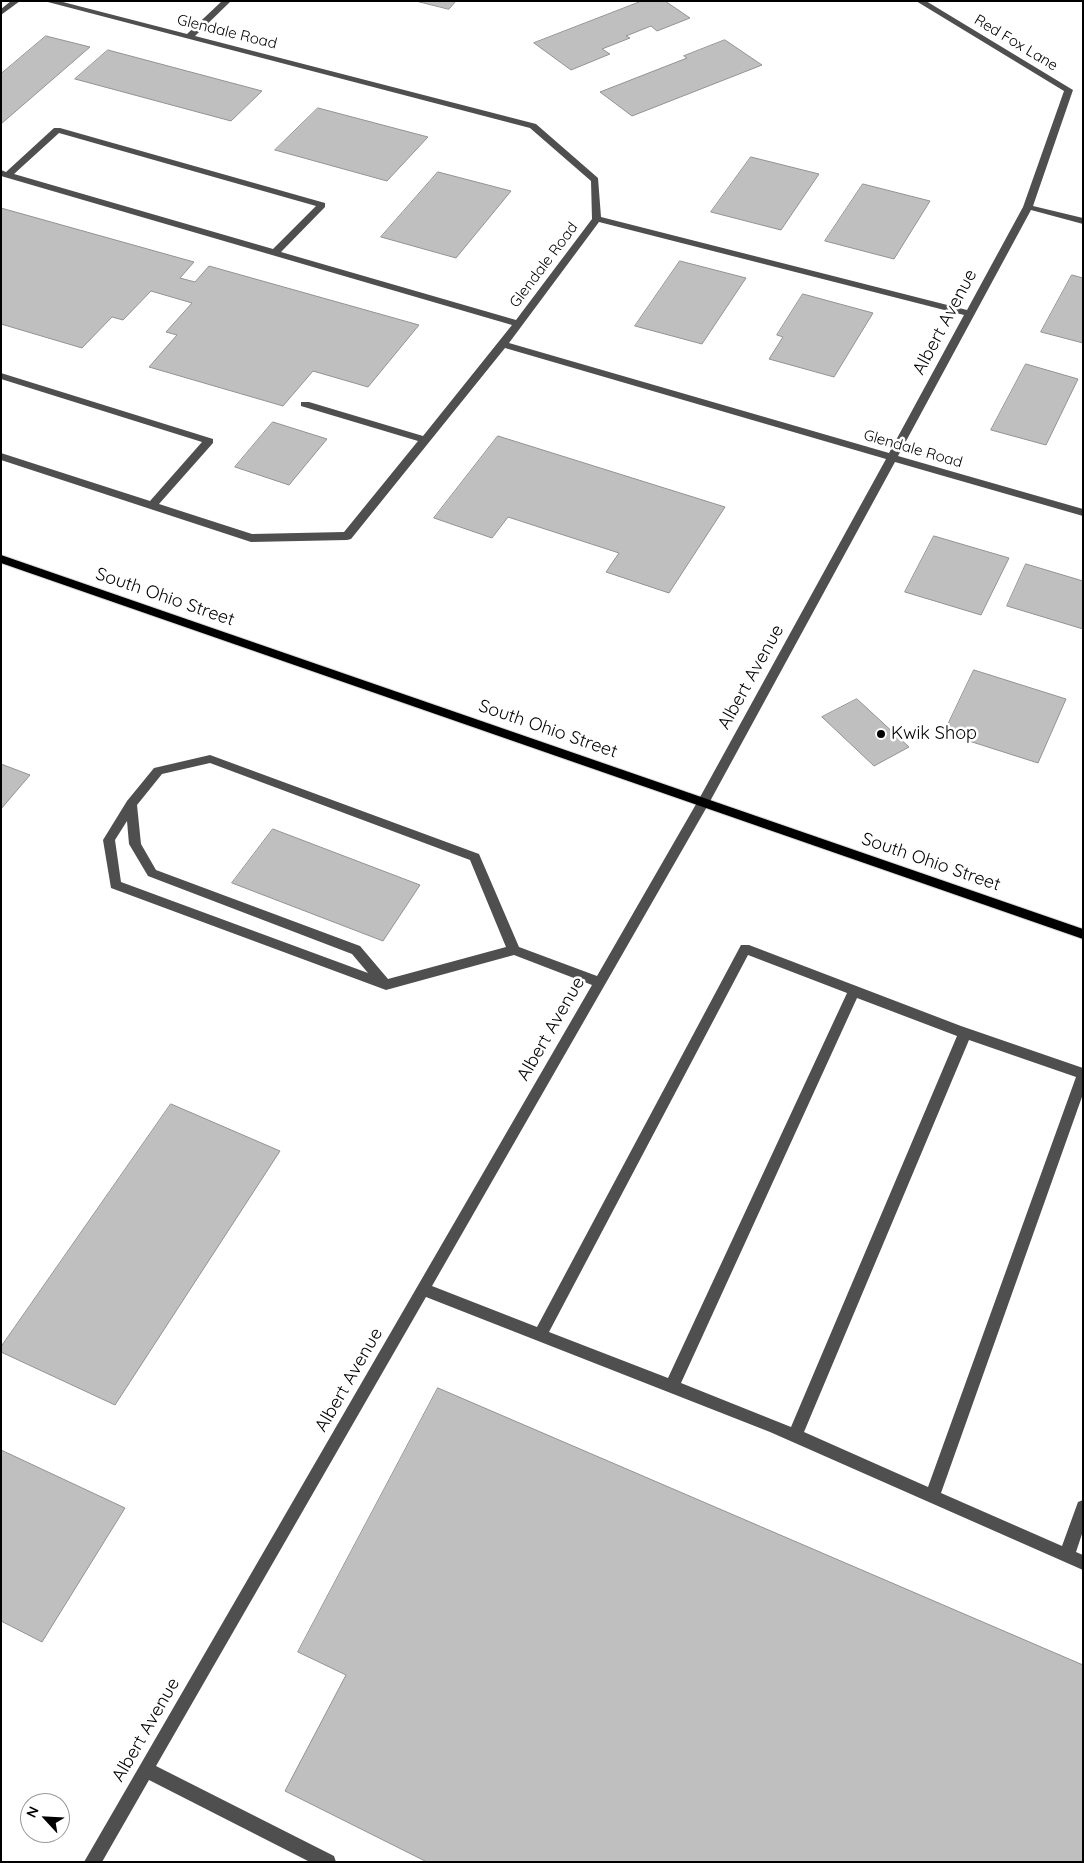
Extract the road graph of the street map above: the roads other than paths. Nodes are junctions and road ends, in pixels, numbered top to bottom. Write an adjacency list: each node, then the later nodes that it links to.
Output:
1 (16, 1): 5 (street)
2 (48, 1): 6 (street, Glendale Road)
3 (227, 1): 6 (street)
4 (920, 1): 8 (street, Red Fox Lane)
5 (1, 13)
6 (189, 38): 9 (street, Glendale Road)
7 (4, 174): 11 (street); 11 (street)
8 (1028, 207): 10 (street); 12 (street, Albert Avenue)
9 (597, 219): 12 (street); 13 (street, Glendale Road)
10 (1083, 221)
11 (274, 252): 13 (street)
12 (971, 314): 19 (street, Albert Avenue)
13 (519, 324): 14 (street, Glendale Road)
14 (503, 344): 17 (street); 19 (street, Glendale Road)
15 (1, 376): 20 (street)
16 (305, 404): 17 (street)
17 (425, 440): 20 (street)
18 (1, 456): 20 (street)
19 (892, 458): 21 (street, Glendale Road); 23 (street, Albert Avenue)
20 (152, 506)
21 (1083, 513)
22 (1, 559): 23 (main road, South Ohio Street)
23 (704, 802): 25 (main road, South Ohio Street); 27 (street, Albert Avenue)
24 (131, 804): 26 (street); 28 (street); 28 (street)
25 (1083, 934)
26 (514, 950): 27 (street); 28 (street)
27 (599, 982): 32 (street, Albert Avenue)
28 (386, 985)
29 (854, 991): 30 (street); 33 (street); 34 (street)
30 (966, 1033): 31 (street); 35 (street)
31 (1083, 1074): 36 (street)
32 (423, 1289): 33 (street); 40 (street, Albert Avenue)
33 (540, 1335): 34 (street)
34 (672, 1386): 35 (street)
35 (796, 1435): 36 (street)
36 (932, 1496): 38 (street)
37 (1083, 1507): 38 (street)
38 (1067, 1556): 39 (street)
39 (1083, 1563)
40 (145, 1769): 41 (street, Albert Avenue); 42 (street)
41 (92, 1862)
42 (328, 1862)

